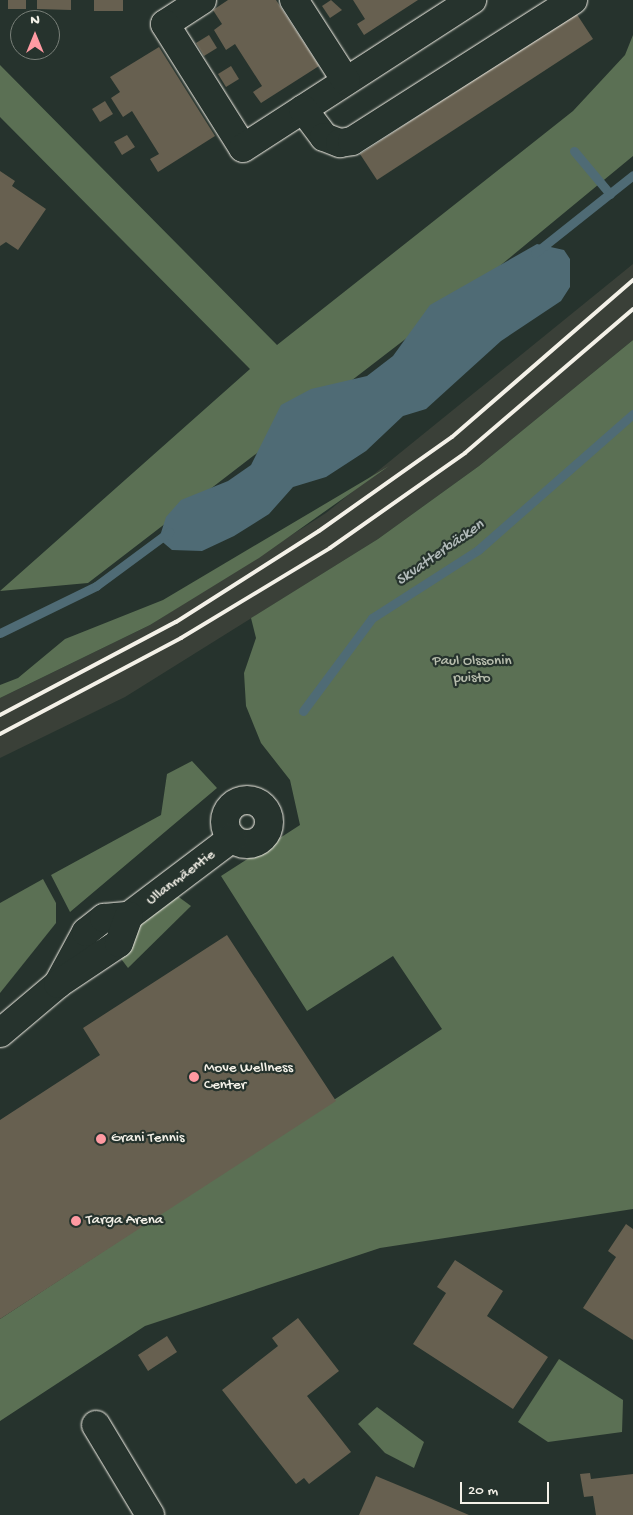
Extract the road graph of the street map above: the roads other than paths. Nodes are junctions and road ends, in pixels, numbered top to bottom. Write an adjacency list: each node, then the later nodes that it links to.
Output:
1 (202, 0): 7 (street)
2 (294, 0): 6 (street)
3 (472, 0): 5 (street)
4 (573, 0): 7 (street)
5 (444, 8): 6 (street)
6 (346, 81): 7 (street)
7 (303, 109)
8 (269, 801): 9 (street, Ullanmäentie)
9 (0, 1033)
10 (96, 1425): 11 (street)
11 (150, 1515)

